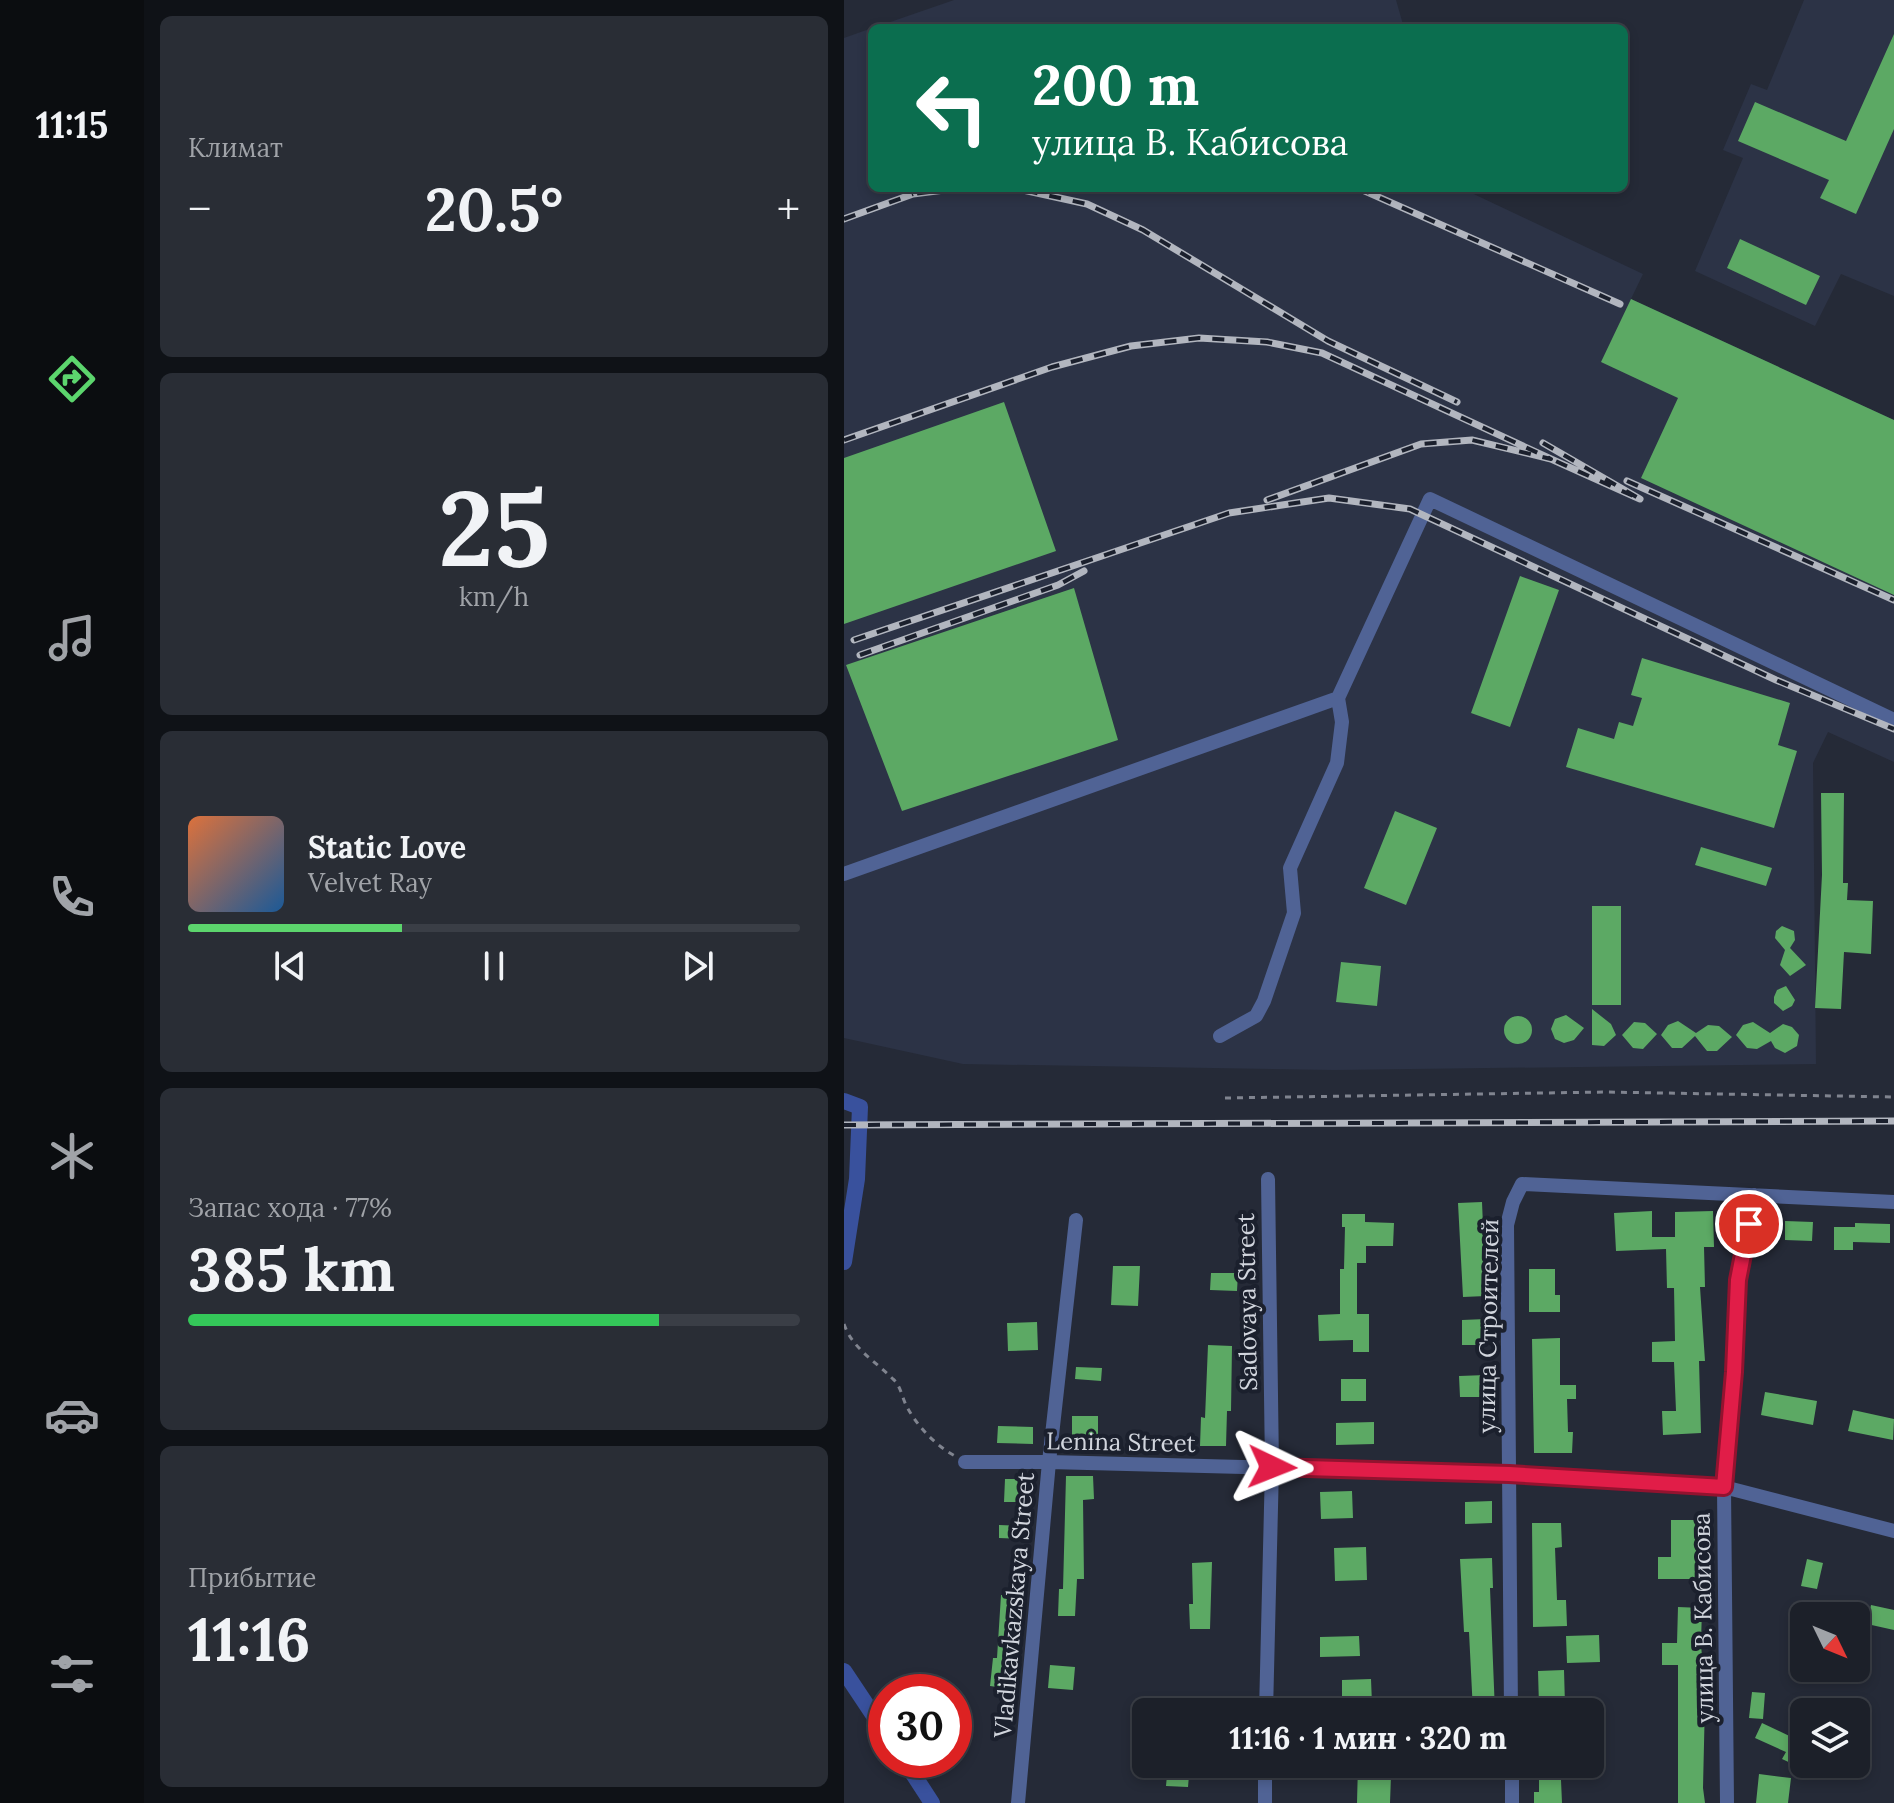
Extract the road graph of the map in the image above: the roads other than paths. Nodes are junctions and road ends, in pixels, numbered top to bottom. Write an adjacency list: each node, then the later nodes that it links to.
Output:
1 (1338, 698): 2 (street); 3 (street); 4 (street)
2 (1894, 720)
3 (844, 874)
4 (1220, 1036)
5 (1268, 1179): 11 (street, Sadovaya Street)
6 (1754, 1195): 7 (street); 12 (street, улица Строителей); 13 (street, улица В. Кабисова)
7 (1894, 1202)
8 (1076, 1220): 10 (street, Vladikavkazskaya Street)
9 (965, 1462): 10 (street, Lenina Street)
10 (1049, 1462): 11 (street, Lenina Street); 19 (street, Vladikavkazskaya Street)
11 (1272, 1467): 12 (street, Lenina Street); 15 (street, Sadovaya Street)
12 (1509, 1474): 13 (street, Lenina Street); 16 (street, улица Строителей)
13 (1724, 1487): 14 (street, Lenina Street); 22 (street, улица В. Кабисова)
14 (1894, 1531)
15 (1266, 1698)
16 (1511, 1698)
17 (1265, 1778): 20 (street)
18 (1512, 1778): 21 (street)
19 (1018, 1803)
20 (1265, 1803)
21 (1512, 1803)
22 (1727, 1803)

